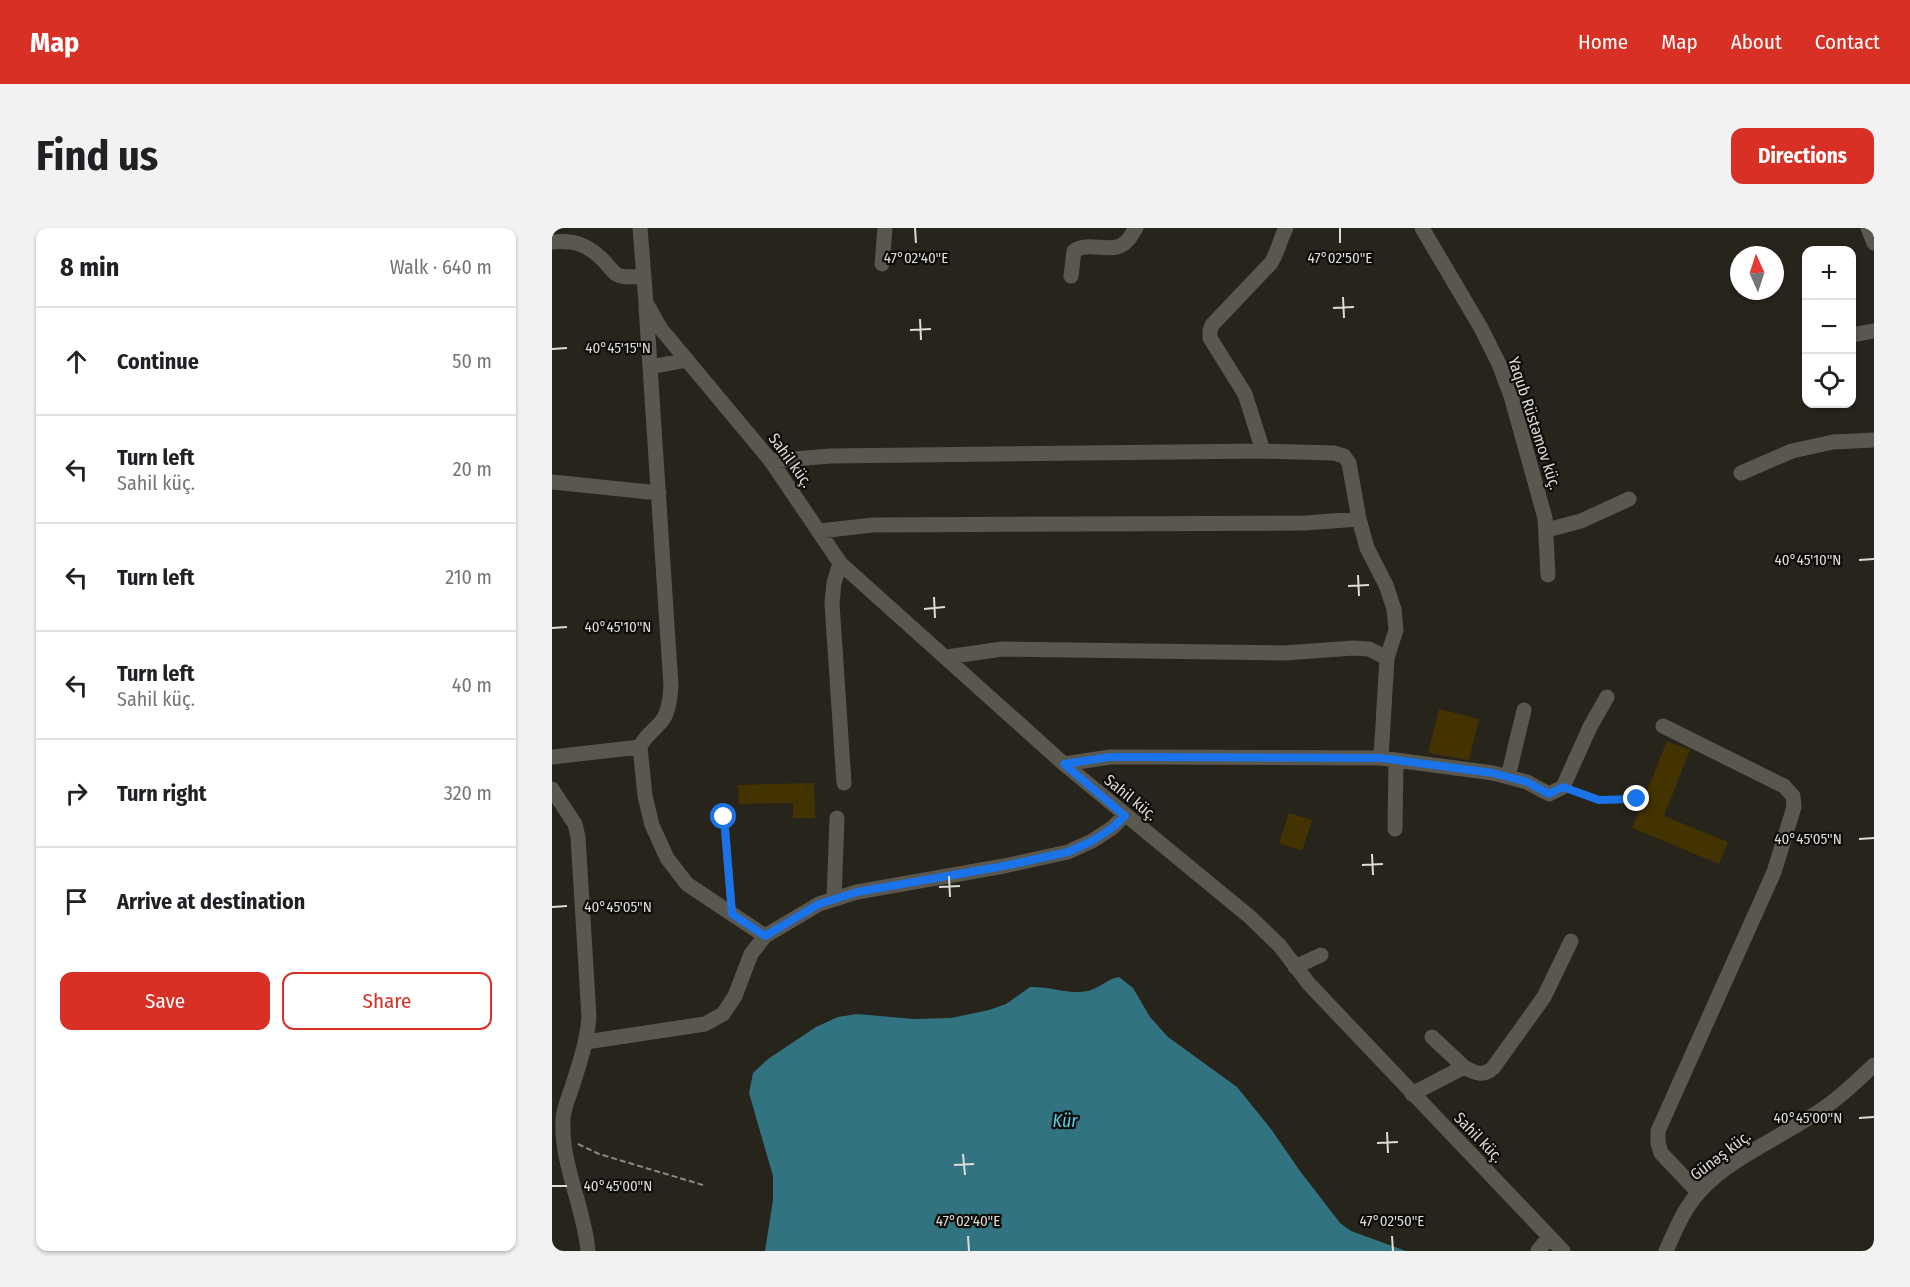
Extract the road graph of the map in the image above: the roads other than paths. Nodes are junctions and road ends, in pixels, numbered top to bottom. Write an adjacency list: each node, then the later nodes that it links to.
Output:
1 (640, 228): 10 (street, Sahil küç.)
2 (885, 228): 9 (street)
3 (1136, 228): 11 (street)
4 (1286, 228): 18 (street)
5 (1422, 228): 25 (street, Yaqub Rüstəmov küç.)
6 (1868, 228): 8 (street)
7 (552, 242): 10 (street)
8 (1874, 243)
9 (882, 264)
10 (644, 276): 12 (street, Sahil küç.)
11 (1071, 276)
12 (646, 303): 15 (street, Sahil küç.); 16 (street, Sahil küç.)
13 (1874, 331): 14 (street)
14 (1856, 333)
15 (687, 360): 16 (street); 19 (street, Sahil küç.)
16 (650, 367): 22 (street, Sahil küç.)
17 (1874, 440): 20 (street)
18 (1263, 451): 19 (street); 24 (street)
19 (771, 461): 26 (street, Sahil küç.)
20 (1741, 473)
21 (552, 482): 22 (street)
22 (659, 493): 34 (street, Sahil küç.)
23 (1629, 499): 25 (street)
24 (1359, 519): 26 (street); 30 (street)
25 (1547, 530): 28 (street, Yaqub Rüstəmov küç.)
26 (820, 531): 27 (street, Sahil küç.)
27 (840, 563): 29 (street, Sahil küç.); 39 (street)
28 (1548, 575)
29 (947, 657): 30 (street); 37 (street, Sahil küç.)
30 (1387, 658): 36 (street)
31 (1606, 697): 38 (street)
32 (1524, 710): 38 (street)
33 (1663, 726): 57 (street)
34 (640, 747): 35 (street); 46 (street)
35 (552, 757)
36 (1388, 759): 37 (street); 38 (street); 44 (street)
37 (1064, 764): 41 (street, Sahil küç.)
38 (1508, 777)
39 (844, 783)
40 (552, 789): 52 (street)
41 (1125, 816): 45 (street); 50 (street, Sahil küç.)
42 (724, 817): 46 (lane)
43 (837, 819): 45 (street)
44 (1395, 829)
45 (834, 899): 47 (street)
46 (732, 914): 47 (street)
47 (765, 936): 52 (street)
48 (1571, 941): 54 (street)
49 (1321, 955): 50 (street)
50 (1296, 966): 55 (street, Sahil küç.)
51 (1432, 1037): 54 (street)
52 (586, 1042): 56 (street)
53 (1874, 1065): 57 (street, Günəş küç.)
54 (1464, 1067): 55 (street)
55 (1412, 1094): 58 (street, Sahil küç.)
56 (557, 1112): 59 (street)
57 (1698, 1192): 62 (street, Günəş küç.)
58 (1550, 1237): 60 (street); 61 (street, Sahil küç.)
59 (588, 1251)
60 (1538, 1251)
61 (1563, 1251)
62 (1666, 1251)

